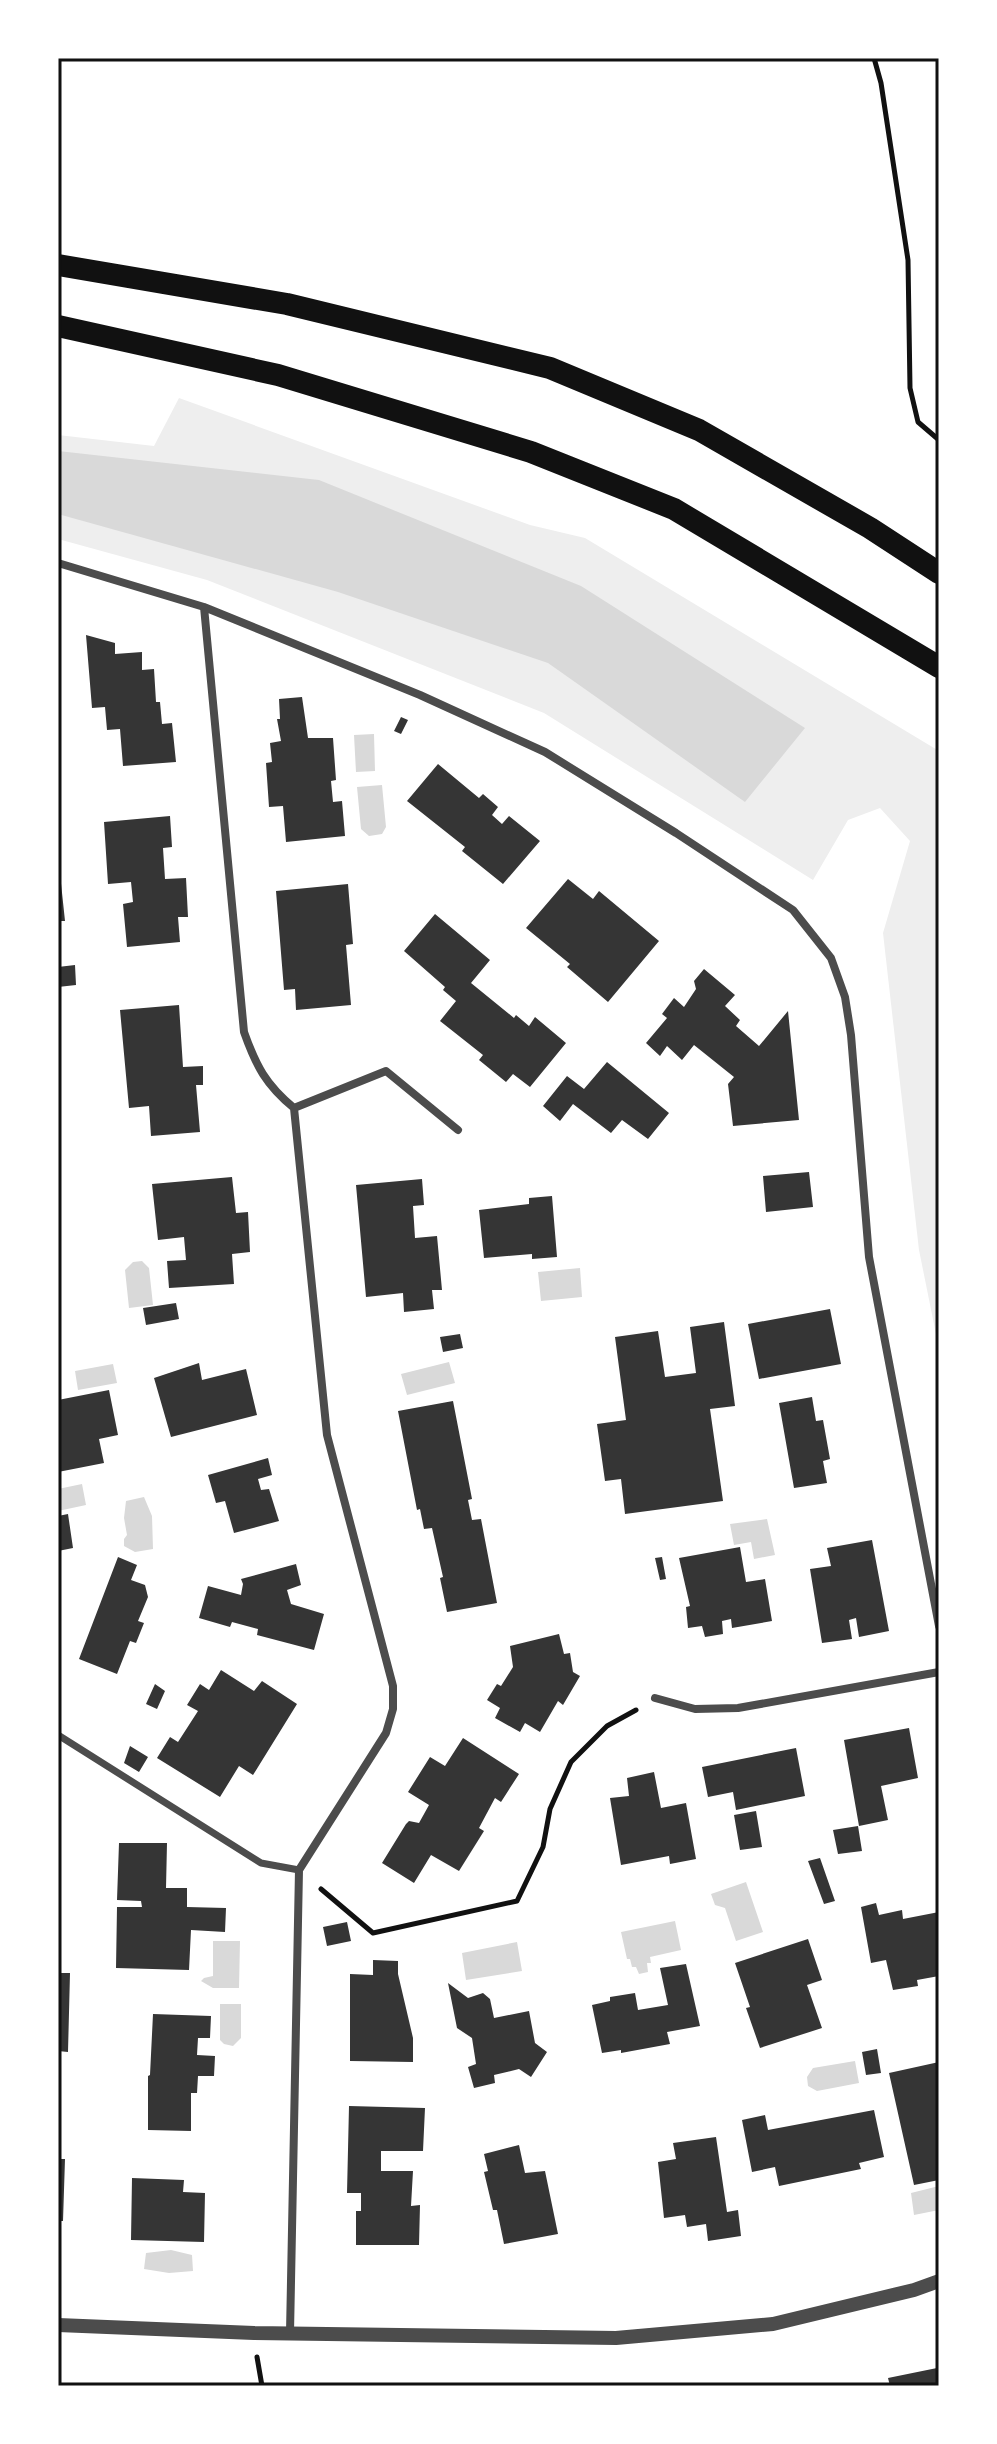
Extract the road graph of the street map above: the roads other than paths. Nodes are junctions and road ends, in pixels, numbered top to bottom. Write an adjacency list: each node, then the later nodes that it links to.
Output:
1 (58, 265): 4 (highway)
2 (58, 326): 6 (highway)
3 (58, 563): 5 (street)
4 (939, 573)
5 (204, 607): 7 (street); 9 (street)
6 (939, 667)
7 (294, 1108): 8 (street); 13 (street)
8 (458, 1130)
9 (939, 1626)
10 (939, 1672): 11 (street)
11 (655, 1698)
12 (58, 1735): 13 (street)
13 (299, 1870): 16 (street)
14 (939, 2281): 16 (street)
15 (58, 2325): 16 (street)
16 (290, 2333)

